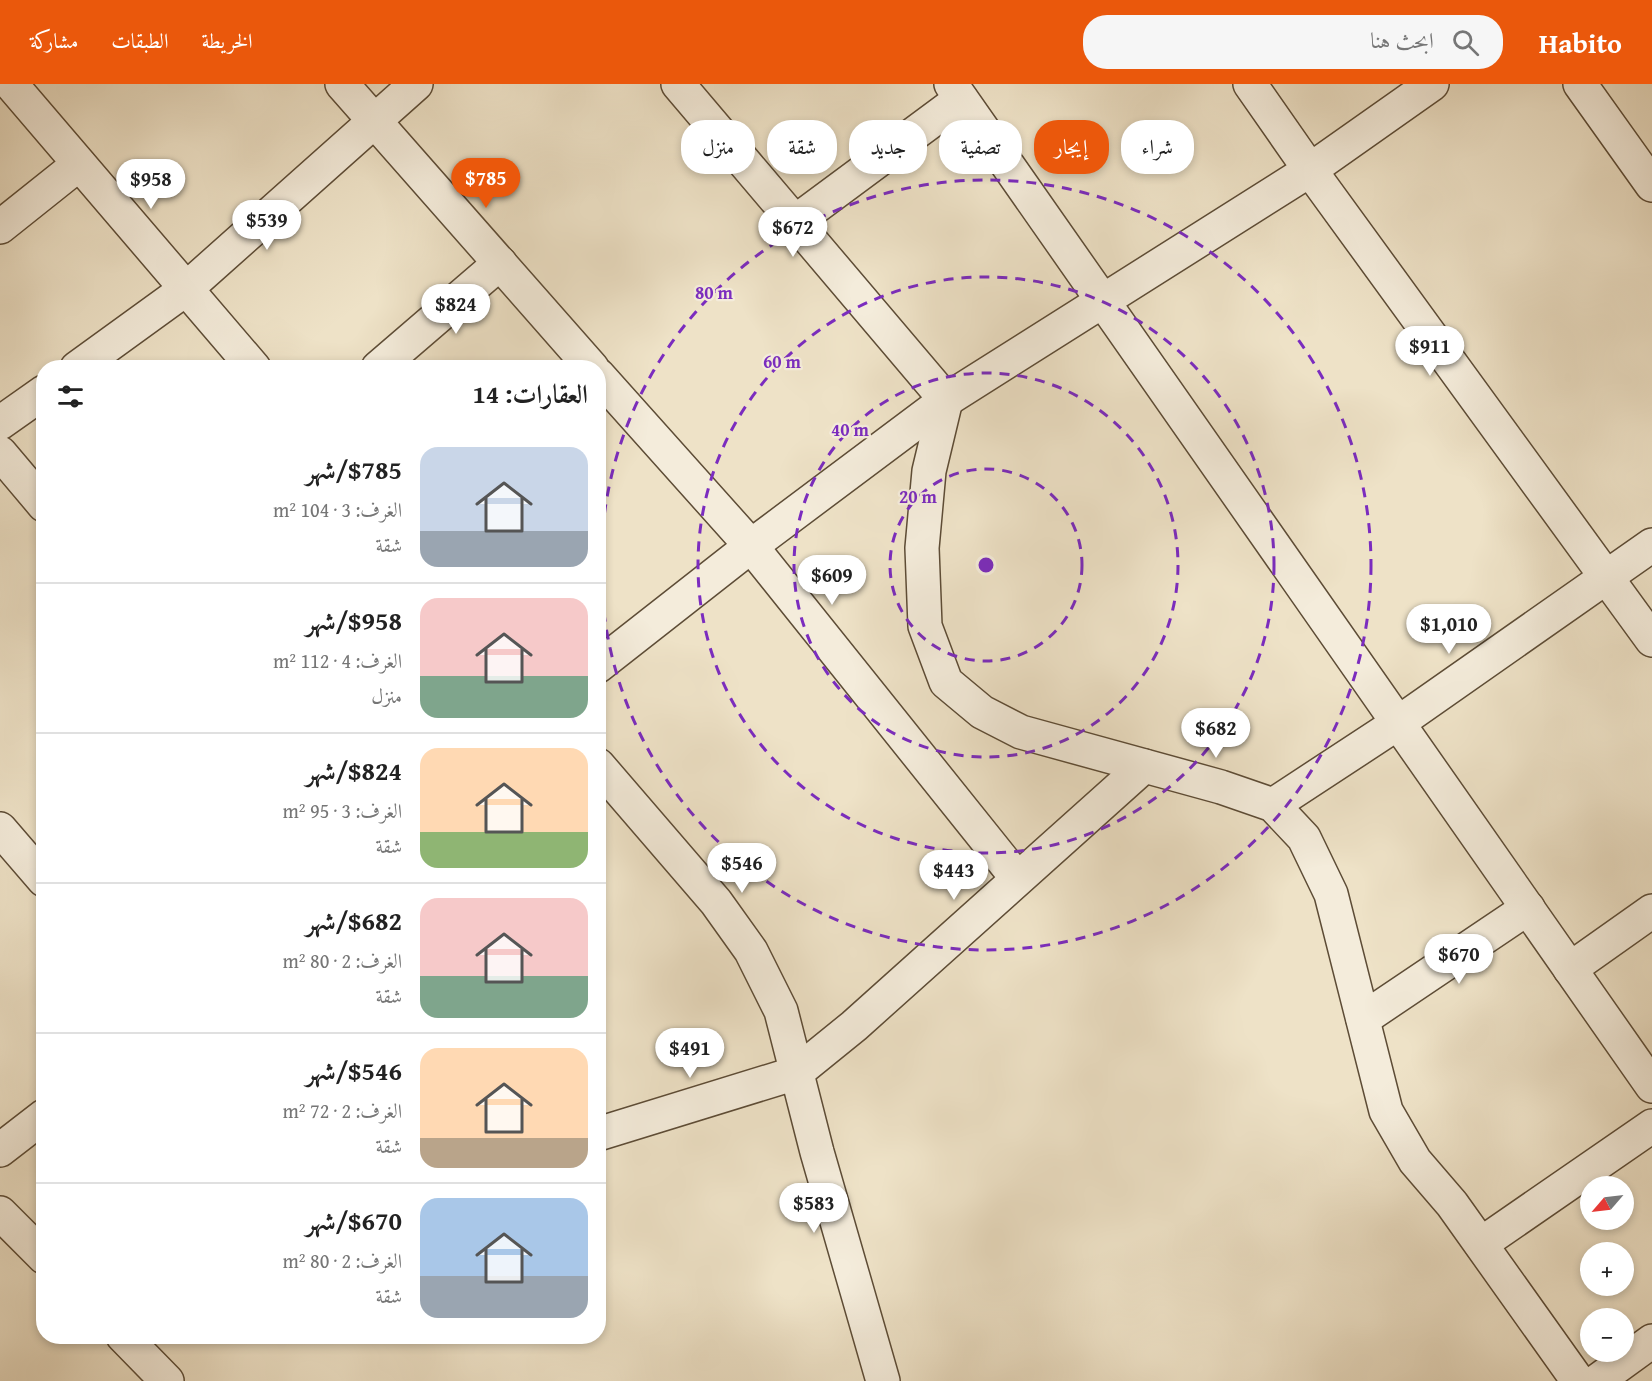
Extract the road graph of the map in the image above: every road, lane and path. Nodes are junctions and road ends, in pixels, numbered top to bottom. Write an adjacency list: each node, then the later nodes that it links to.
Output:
1 (11, 84): 10 (street)
2 (342, 84): 9 (street)
3 (416, 84): 9 (street)
4 (678, 84): 13 (street)
5 (1250, 84): 11 (street)
6 (1432, 84): 11 (street)
7 (1580, 84): 12 (street)
8 (956, 91): 13 (street); 17 (street)
9 (375, 122): 15 (street); 16 (street)
10 (79, 164): 14 (street); 16 (street)
11 (1310, 170): 17 (street); 30 (street)
12 (1652, 185)
13 (795, 222): 24 (street)
14 (0, 227)
15 (500, 264): 20 (street); 21 (street)
16 (186, 289): 18 (street); 19 (street)
17 (1102, 301): 24 (street); 33 (street)
18 (88, 360)
19 (247, 360)
20 (387, 360)
21 (585, 360)
22 (606, 384): 29 (street)
23 (36, 398): 25 (street)
24 (946, 400): 29 (street); 34 (street)
25 (0, 423)
26 (0, 453): 27 (street)
27 (36, 496)
28 (1652, 545): 30 (street)
29 (751, 546): 32 (street); 39 (street)
30 (1607, 576): 31 (street); 33 (street)
31 (1652, 640)
32 (606, 660)
33 (1398, 723): 36 (street); 40 (street)
34 (1143, 766): 36 (street); 39 (street)
35 (606, 774): 44 (street)
36 (1273, 805): 43 (street)
37 (0, 829): 38 (street)
38 (36, 871)
39 (1017, 878): 44 (street)
40 (1528, 908): 42 (street); 43 (street)
41 (1652, 911): 42 (street)
42 (1570, 969): 45 (street)
43 (1363, 1019): 51 (street)
44 (796, 1073): 48 (street); 56 (street)
45 (1652, 1086)
46 (36, 1122): 49 (street)
47 (1652, 1126): 51 (street)
48 (606, 1132)
49 (0, 1150)
50 (0, 1213): 52 (street)
51 (1481, 1244): 57 (street)
52 (36, 1249)
53 (1652, 1341): 58 (street)
54 (131, 1344): 55 (street)
55 (167, 1381)
56 (883, 1381)
57 (1578, 1381)
58 (1597, 1381)

